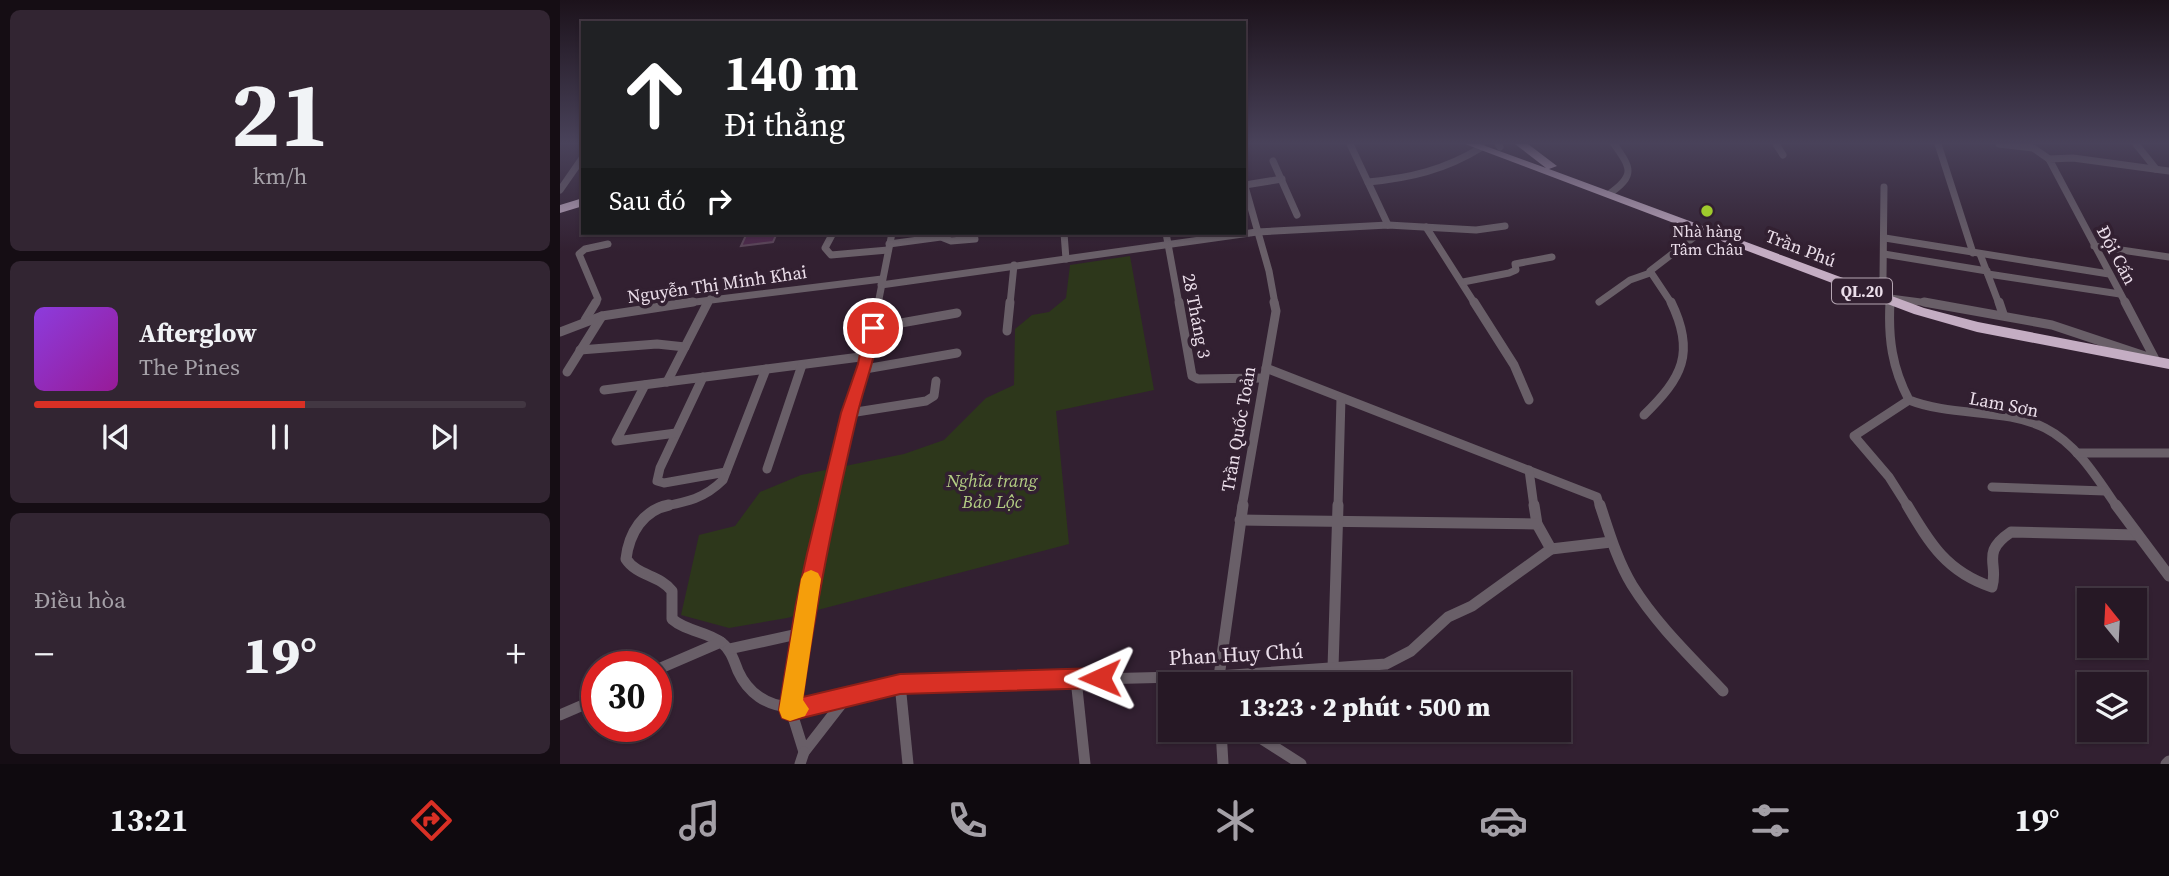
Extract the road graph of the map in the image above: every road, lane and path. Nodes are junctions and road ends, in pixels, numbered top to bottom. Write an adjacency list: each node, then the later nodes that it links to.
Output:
1 (1282, 179): 15 (street)
2 (1277, 180): 9 (street)
3 (1386, 180): 8 (street)
4 (1572, 180): 12 (highway, Trần Phú / QL.20)
5 (1625, 180): 12 (street)
6 (1951, 180): 32 (street)
7 (2060, 180): 31 (street, Đội Cấn)
8 (1368, 182): 16 (street)
9 (1246, 184)
10 (1884, 187): 26 (street)
11 (1246, 188): 20 (street, Trần Quốc Toản)
12 (1609, 194): 19 (highway, Trần Phú / QL.20)
13 (581, 203): 14 (highway)
14 (560, 209)
15 (1297, 215)
16 (1388, 225): 18 (street, Nguyễn Thị Minh Khai); 20 (street, Nguyễn Thị Minh Khai)
17 (1505, 226): 18 (street, Nguyễn Thị Minh Khai)
18 (1426, 227): 42 (street)
19 (1702, 231): 38 (street); 44 (highway, Trần Phú / QL.20)
20 (1257, 232): 21 (street, Nguyễn Thị Minh Khai); 64 (street, Trần Quốc Toản)
21 (1246, 234)
22 (832, 235): 28 (street)
23 (1064, 235): 36 (street)
24 (1166, 235): 30 (street, 28 Tháng 3)
25 (1237, 235): 30 (street, Nguyễn Thị Minh Khai)
26 (1885, 238): 32 (street); 33 (street)
27 (975, 239): 28 (street)
28 (890, 242): 41 (street)
29 (608, 244): 51 (street)
30 (1169, 245): 36 (street, Nguyễn Thị Minh Khai); 64 (street, 28 Tháng 3)
31 (2094, 246): 35 (street); 40 (street, Đội Cấn)
32 (1977, 253): 39 (street); 40 (street)
33 (1884, 254): 39 (street); 44 (street)
34 (1552, 257): 42 (street)
35 (2169, 257)
36 (1066, 259): 37 (street, Nguyễn Thị Minh Khai)
37 (1014, 265): 41 (street, Nguyễn Thị Minh Khai); 53 (street)
38 (1650, 272): 47 (street); 74 (street)
39 (1987, 272): 43 (street); 49 (street)
40 (2109, 274): 43 (street, Đội Cấn)
41 (881, 282): 45 (street, Nguyễn Thị Minh Khai); 52 (street)
42 (1463, 282): 71 (street)
43 (2120, 294): 59 (street, Đội Cấn)
44 (1873, 296): 46 (highway, Trần Phú / QL.20); 49 (street)
45 (709, 299): 50 (street, Nguyễn Thị Minh Khai); 55 (street)
46 (1890, 301): 59 (highway, Trần Phú / QL.20); 72 (street)
47 (1600, 302)
48 (957, 313): 52 (street)
49 (2003, 314): 59 (street)
50 (602, 316): 51 (street, Nguyễn Thị Minh Khai); 56 (street)
51 (585, 320): 54 (street, Nguyễn Thị Minh Khai)
52 (873, 328): 58 (street)
53 (1007, 331)
54 (560, 332)
55 (685, 347): 56 (street); 67 (street)
56 (580, 349): 63 (street)
57 (957, 353): 62 (street)
58 (867, 356): 60 (street); 62 (street)
59 (2163, 362)
60 (802, 365): 61 (street); 78 (street)
61 (766, 369): 65 (street); 80 (street)
62 (865, 369): 73 (street)
63 (567, 372)
64 (1265, 373): 70 (street); 83 (street, Trần Quốc Toản)
65 (703, 377): 67 (street); 75 (street)
66 (936, 381): 73 (street)
67 (667, 382): 68 (street)
68 (645, 385): 69 (street); 75 (street)
69 (604, 390)
70 (1341, 398): 79 (street); 84 (street)
71 (1529, 400)
72 (1909, 400): 76 (street, Lam Sơn); 86 (street)
73 (850, 413): 91 (street)
74 (1644, 415)
75 (676, 433): 80 (street)
76 (2077, 453): 77 (street); 82 (street, Lam Sơn)
77 (2169, 453)
78 (767, 469)
79 (1529, 470): 85 (street); 87 (street)
80 (726, 472): 92 (street)
81 (1992, 487): 82 (street)
82 (2105, 491): 86 (street, Lam Sơn)
83 (1240, 520): 84 (street); 95 (street, Trần Quốc Toản)
84 (1338, 523): 85 (street); 94 (street)
85 (1537, 524): 88 (street)
86 (2137, 535): 89 (street, Lam Sơn)
87 (1611, 542): 88 (street); 100 (street)
88 (1551, 549): 94 (street, Phan Huy Chú)
89 (2164, 565): 90 (street, Lam Sơn)
90 (2169, 576)
91 (802, 633): 92 (street); 103 (street)
92 (725, 646): 93 (street); 103 (street)
93 (672, 664)
94 (1334, 668): 96 (street, Phan Huy Chú)
95 (1219, 672)
96 (1295, 672)
97 (1076, 679): 98 (street, Phan Huy Chú); 99 (street, Phan Huy Chú); 109 (street)
98 (1158, 680)
99 (900, 684): 101 (street, Phan Huy Chú); 108 (street)
100 (1723, 691)
101 (846, 698): 103 (street, Phan Huy Chú); 107 (street)
102 (581, 706): 104 (street)
103 (790, 710): 107 (street)
104 (560, 715)
105 (1222, 742): 110 (street)
106 (1267, 742): 111 (street)
107 (802, 758)
108 (908, 764)
109 (1085, 764)
110 (1223, 764)
111 (1301, 764)

